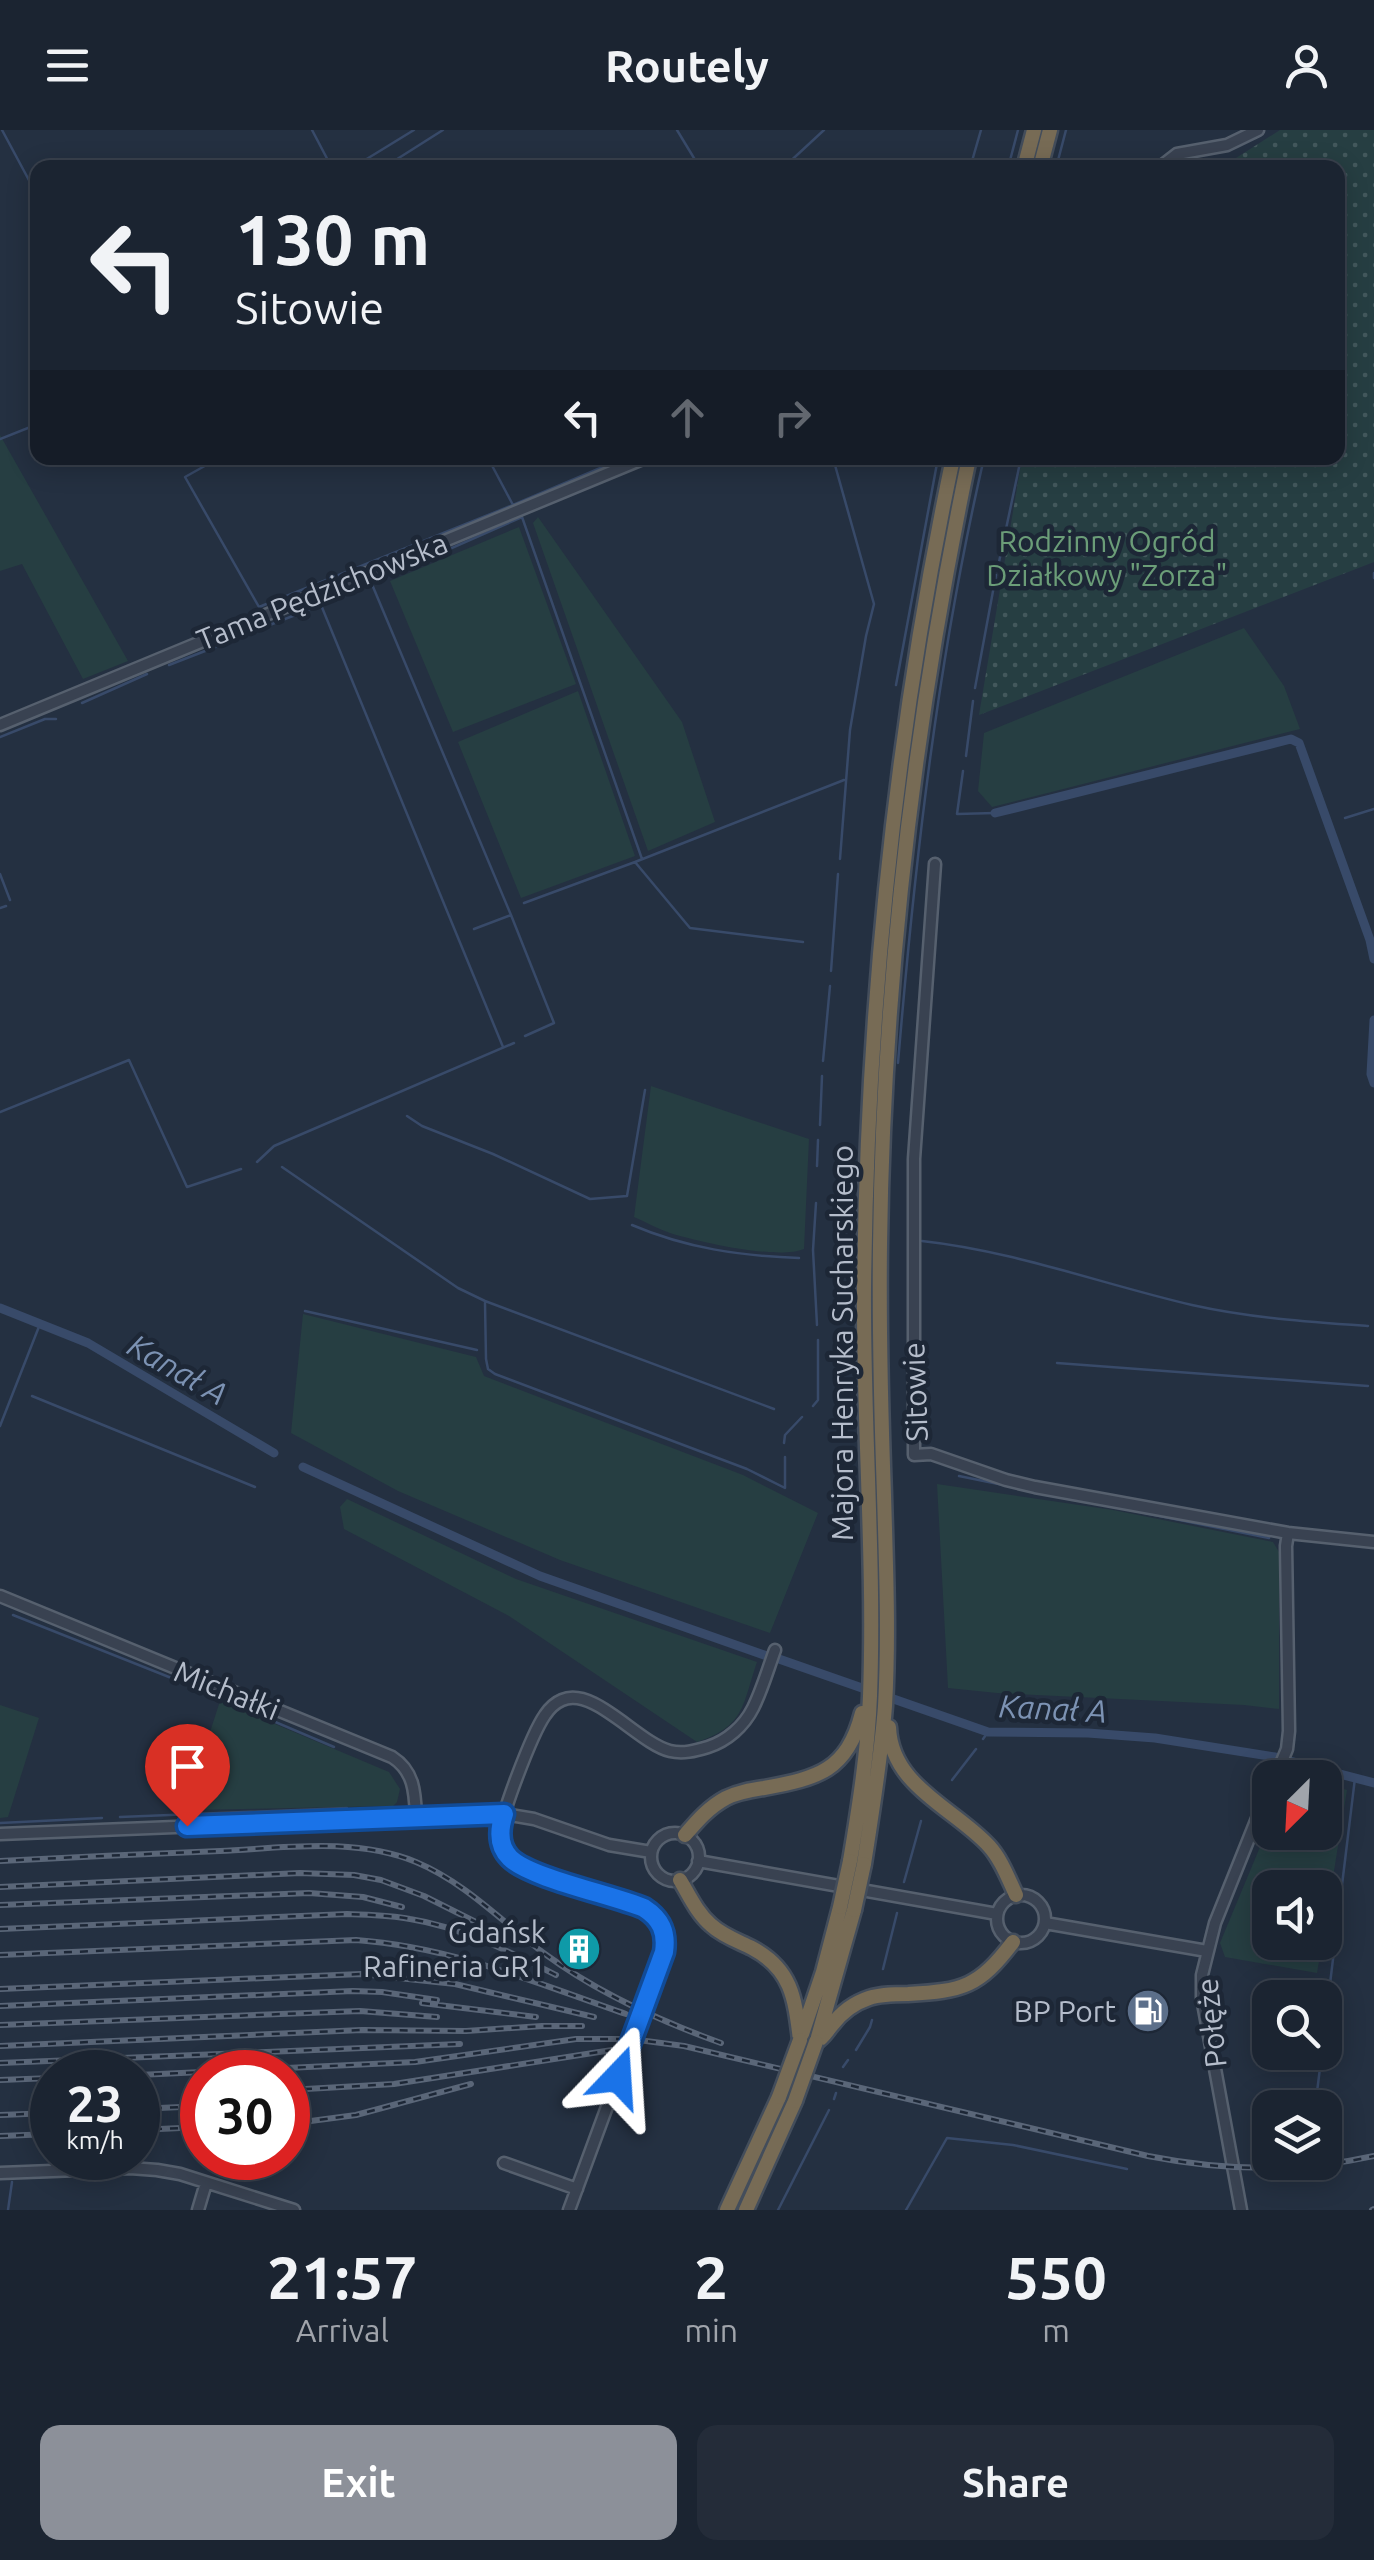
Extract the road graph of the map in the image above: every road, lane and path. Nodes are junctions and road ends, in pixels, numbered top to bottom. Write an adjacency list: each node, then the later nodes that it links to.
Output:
1 (1034, 130): 4 (highway)
2 (1050, 130): 5 (highway)
3 (1258, 130): 6 (street)
4 (1026, 160)
5 (1042, 160)
6 (1170, 160)
7 (628, 465): 10 (street, Tama Pędzichowska)
8 (952, 465): 16 (highway, Majora Henryka Sucharskiego)
9 (968, 465): 17 (highway, Majora Henryka Sucharskiego)
10 (0, 724)
11 (935, 864): 12 (street, Sitowie)
12 (1288, 1532): 13 (street, Sitowie); 18 (street)
13 (1374, 1542)
14 (0, 1596): 20 (street, Michałki)
15 (775, 1650): 19 (street)
16 (870, 1700): 23 (highway); 26 (highway, Majora Henryka Sucharskiego)
17 (884, 1708): 26 (highway, Majora Henryka Sucharskiego); 28 (highway)
18 (1282, 1760)
19 (504, 1814): 20 (street); 24 (street); 37 (street)
20 (416, 1816): 22 (street)
21 (1252, 1831): 32 (street, Połęże)
22 (0, 1834)
23 (685, 1835): 24 (street); 25 (street)
24 (652, 1852): 27 (street)
25 (698, 1861): 27 (street); 29 (street)
26 (857, 1862): 33 (highway, Majora Henryka Sucharskiego, bridge)
27 (680, 1880): 33 (highway)
28 (1016, 1895): 29 (street); 30 (street)
29 (997, 1914): 31 (street)
30 (1045, 1923): 31 (street); 32 (street)
31 (1013, 1942): 33 (highway)
32 (1206, 1951): 43 (street, Połęże)
33 (808, 2041): 41 (highway, Majora Henryka Sucharskiego, bridge); 42 (highway, Majora Henryka Sucharskiego, bridge)
34 (504, 2162): 37 (street)
35 (0, 2173): 36 (street)
36 (206, 2183): 38 (street); 39 (street)
37 (577, 2189): 40 (street)
38 (198, 2210)
39 (294, 2210)
40 (569, 2210)
41 (727, 2210)
42 (746, 2210)
43 (1240, 2210)

